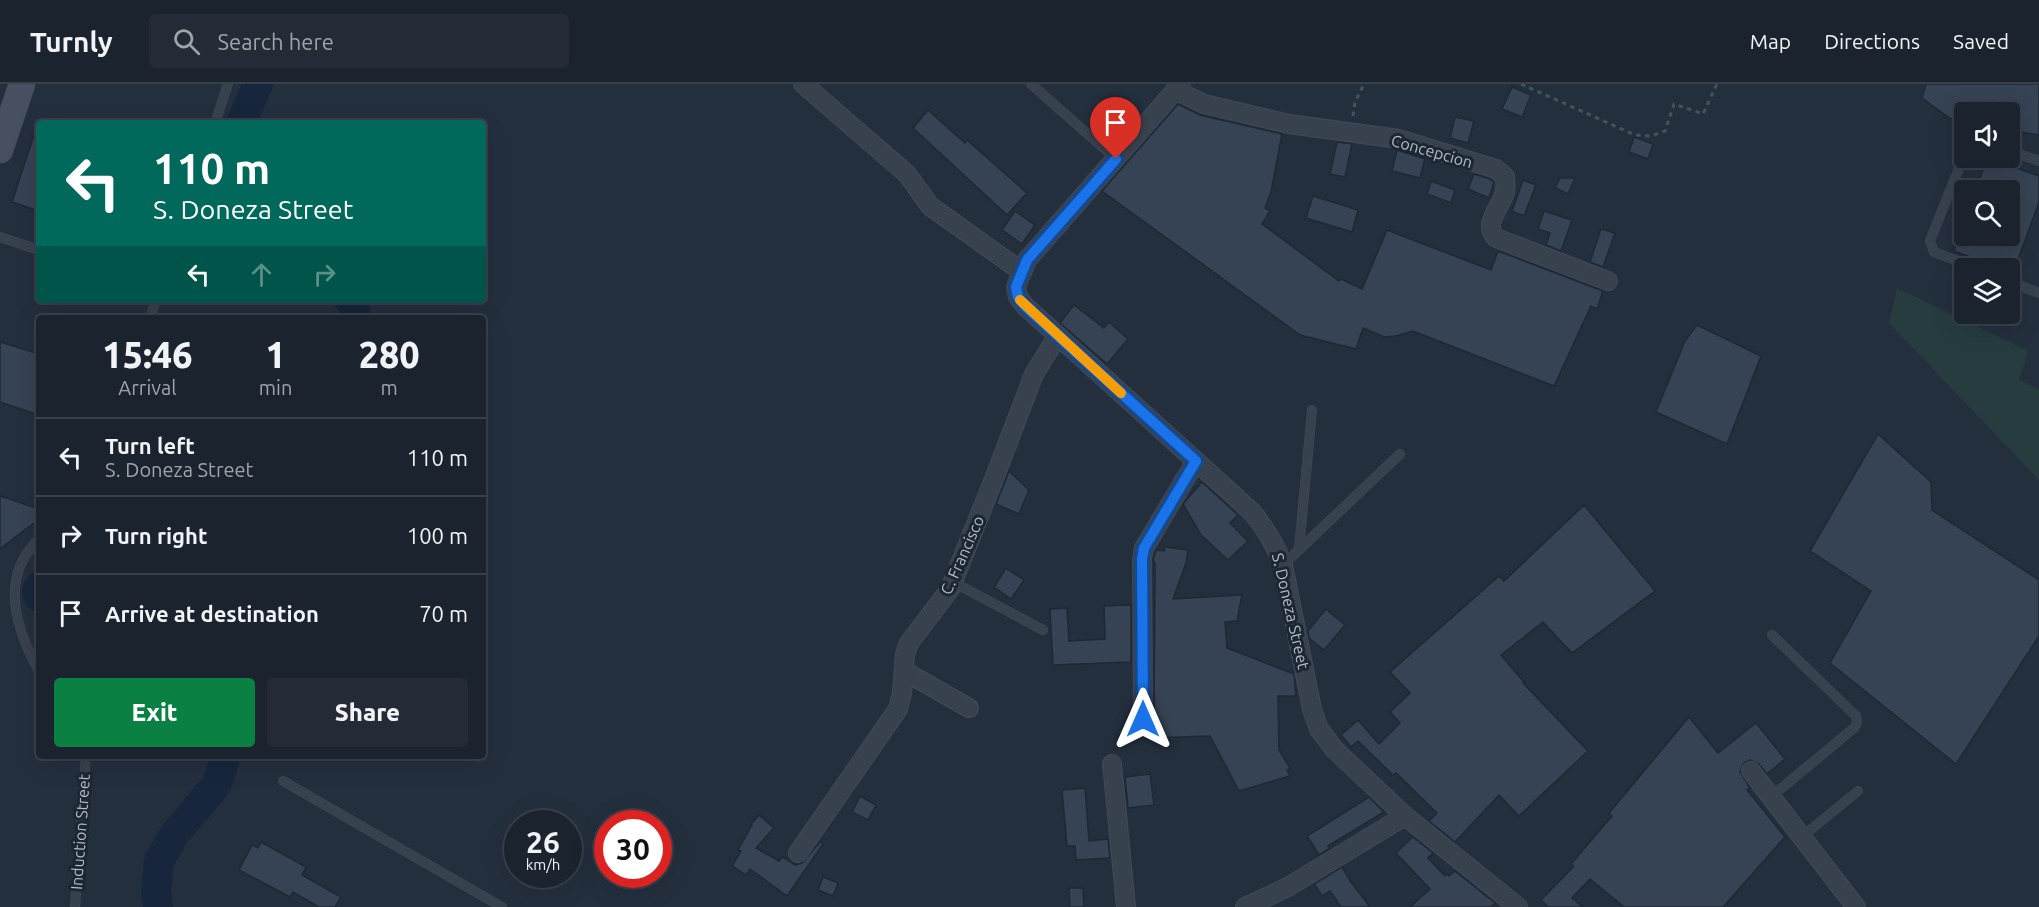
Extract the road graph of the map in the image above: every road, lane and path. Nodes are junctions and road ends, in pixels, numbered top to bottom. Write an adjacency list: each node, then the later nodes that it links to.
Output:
1 (20, 84): 11 (street)
2 (228, 84): 9 (lane)
3 (803, 84): 19 (street)
4 (1031, 84): 13 (lane)
5 (1364, 84): 10 (path)
6 (1521, 84): 7 (path)
7 (1717, 84)
8 (1178, 87): 10 (street, Concepcion); 13 (street)
9 (216, 120)
10 (1351, 132): 20 (street, Concepcion)
11 (0, 150)
12 (2020, 154): 14 (lane)
13 (1116, 159): 19 (street)
14 (2039, 161)
15 (1959, 168): 18 (lane)
16 (0, 237): 17 (lane)
17 (36, 249)
18 (1954, 259)
19 (1021, 271): 23 (street, S. Doneza Street)
20 (1608, 281)
21 (2020, 286): 22 (lane)
22 (2039, 293)
23 (1057, 337): 26 (street, S. Doneza Street); 30 (street, C. Francisco)
24 (1312, 410): 28 (lane)
25 (1400, 454): 28 (lane)
26 (1196, 461): 29 (street, S. Doneza Street); 36 (street)
27 (36, 541): 33 (lane)
28 (1299, 549): 29 (lane)
29 (1283, 565): 43 (street, S. Doneza Street)
30 (953, 582): 31 (lane); 34 (street, C. Francisco)
31 (1043, 630)
32 (1772, 635): 42 (lane)
33 (36, 665)
34 (904, 671): 35 (street); 45 (street, C. Francisco)
35 (969, 708)
36 (1143, 719)
37 (86, 759): 47 (lane, Induction Street)
38 (1112, 764): 49 (street)
39 (1752, 771): 42 (street)
40 (283, 781): 48 (lane)
41 (1858, 791): 44 (lane)
42 (1772, 796): 44 (street)
43 (1405, 816): 46 (street, S. Doneza Street); 50 (street)
44 (1803, 836): 51 (street)
45 (798, 853)
46 (1514, 906)
47 (75, 907)
48 (502, 907)
49 (1126, 907)
50 (1245, 907)
51 (1856, 907)

